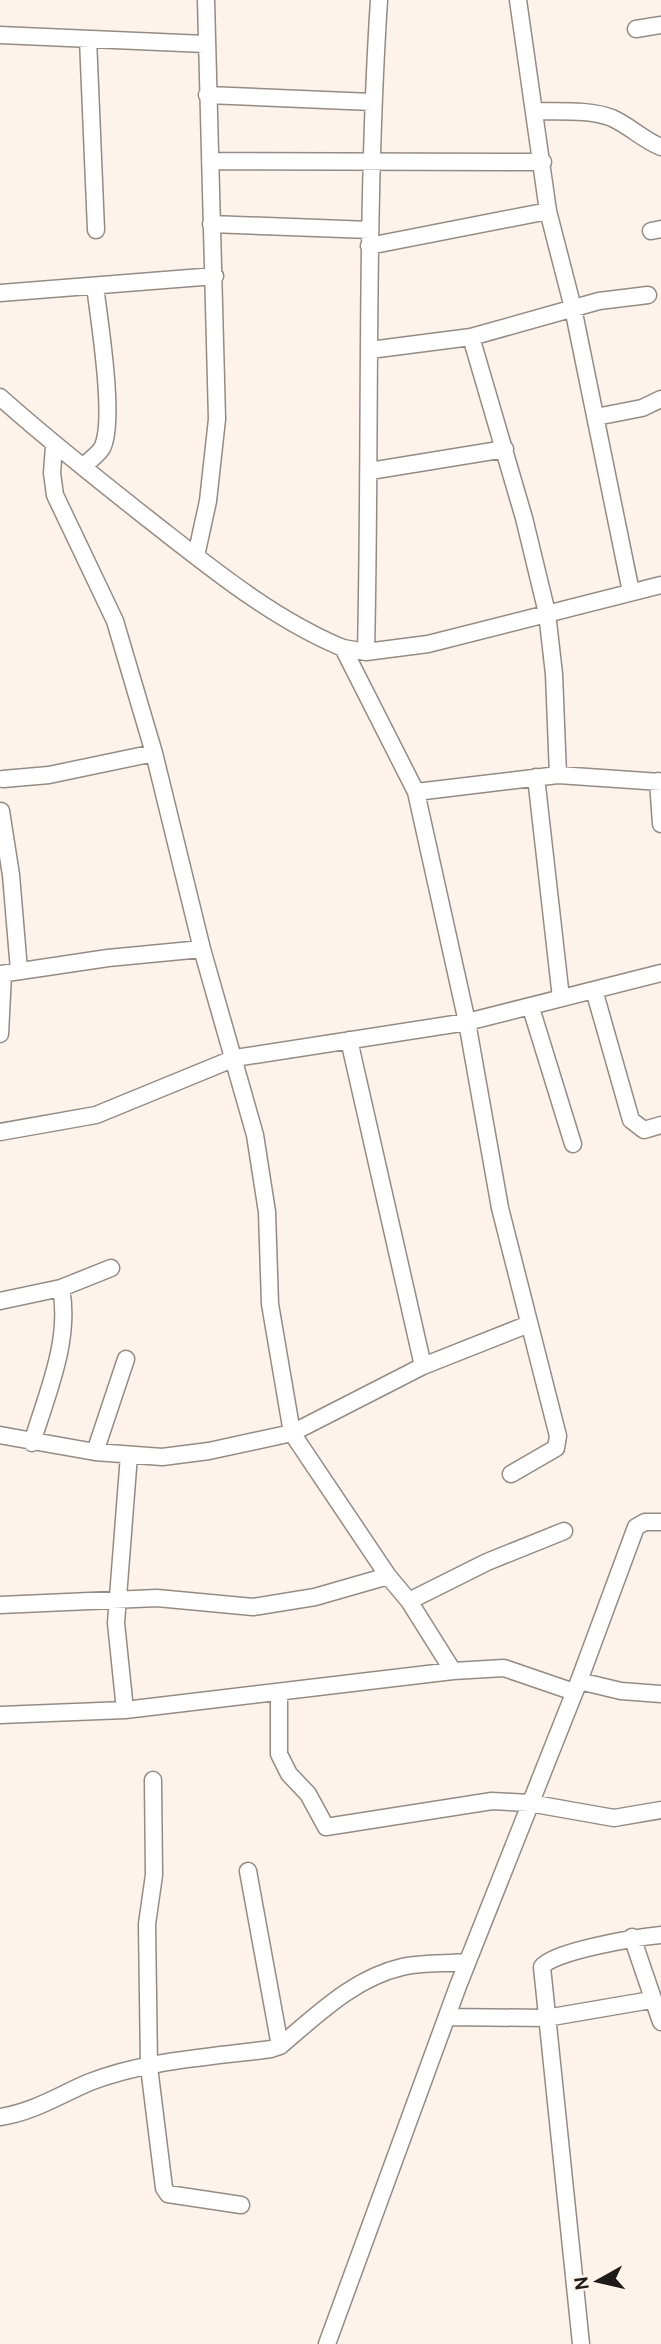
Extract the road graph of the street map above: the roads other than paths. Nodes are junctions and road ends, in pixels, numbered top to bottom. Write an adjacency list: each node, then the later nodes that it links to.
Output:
1 (206, 0): 8 (street)
2 (379, 0): 10 (street)
3 (518, 0): 11 (street)
4 (661, 25): 5 (street)
5 (636, 29)
6 (0, 35): 7 (street)
7 (88, 39): 8 (street); 18 (street)
8 (205, 44): 9 (street)
9 (207, 95): 10 (street); 13 (street)
10 (372, 102): 14 (street)
11 (534, 111): 12 (street); 15 (street)
12 (661, 147)
13 (210, 161): 14 (street); 17 (street)
14 (371, 161): 15 (street); 19 (street)
15 (543, 162): 16 (street)
16 (548, 211): 19 (street); 24 (street)
17 (211, 224): 19 (street); 20 (street)
18 (96, 230)
19 (370, 238): 26 (street)
20 (215, 276): 21 (street); 34 (street)
21 (96, 286): 22 (street); 32 (street)
22 (0, 293)
23 (648, 295): 24 (street)
24 (573, 308): 25 (street); 29 (street)
25 (471, 337): 26 (street); 31 (street)
26 (370, 350): 33 (street)
27 (0, 397): 30 (street)
28 (661, 399): 29 (street)
29 (596, 417): 36 (street)
30 (54, 446): 32 (street); 40 (street)
31 (505, 449): 33 (street); 37 (street)
32 (83, 467): 34 (street)
33 (370, 471): 39 (street)
34 (196, 556): 38 (street)
35 (661, 585): 36 (street)
36 (631, 592): 37 (street)
37 (547, 613): 39 (street); 41 (street)
38 (343, 648): 39 (street); 45 (street)
39 (366, 652)
40 (154, 753): 43 (street); 49 (street)
41 (558, 775): 42 (street); 44 (street)
42 (536, 777): 45 (street); 53 (street)
43 (3, 779)
44 (660, 781): 47 (street)
45 (416, 792): 55 (street)
46 (1, 811): 48 (street)
47 (661, 824)
48 (6, 876): 50 (street)
49 (202, 949): 50 (street); 58 (street)
50 (7, 973): 56 (street)
51 (661, 973): 52 (street)
52 (594, 990): 53 (street); 59 (street)
53 (561, 998): 54 (street)
54 (531, 1008): 55 (street); 61 (street)
55 (467, 1022): 57 (street); 65 (street)
56 (0, 1034)
57 (349, 1040): 58 (street); 67 (street)
58 (235, 1058): 60 (street); 68 (street)
59 (661, 1125)
60 (0, 1132)
61 (573, 1144)
62 (111, 1268): 63 (street)
63 (61, 1288): 64 (street); 70 (street)
64 (0, 1301)
65 (529, 1324): 67 (street); 73 (street)
66 (126, 1359): 71 (street)
67 (424, 1366): 68 (street)
68 (292, 1433): 72 (street); 76 (street)
69 (0, 1435): 70 (street)
70 (32, 1443): 71 (street)
71 (95, 1452): 72 (street)
72 (129, 1455): 77 (street)
73 (511, 1474)
74 (661, 1522): 81 (street)
75 (564, 1531): 78 (street)
76 (388, 1576): 77 (street); 78 (street)
77 (117, 1599): 79 (street); 84 (street)
78 (409, 1601): 80 (street)
79 (0, 1605)
80 (453, 1671): 81 (street); 82 (street)
81 (576, 1686): 83 (street); 87 (street)
82 (279, 1693): 84 (street); 87 (street)
83 (661, 1694)
84 (125, 1710): 85 (street)
85 (0, 1715)
86 (153, 1780): 98 (street)
87 (529, 1803): 88 (street); 92 (street)
88 (661, 1810)
89 (248, 1871): 97 (street)
90 (661, 1935): 91 (street)
91 (632, 1937): 93 (street); 95 (street)
92 (467, 1962): 94 (street); 97 (street)
93 (651, 2000): 95 (street); 96 (street)
94 (447, 2017): 95 (street); 101 (street)
95 (546, 2018): 102 (street)
96 (661, 2022)
97 (280, 2046): 98 (street)
98 (149, 2067): 99 (street); 100 (street)
99 (1, 2112)
100 (241, 2205)
101 (327, 2344)
102 (581, 2344)

